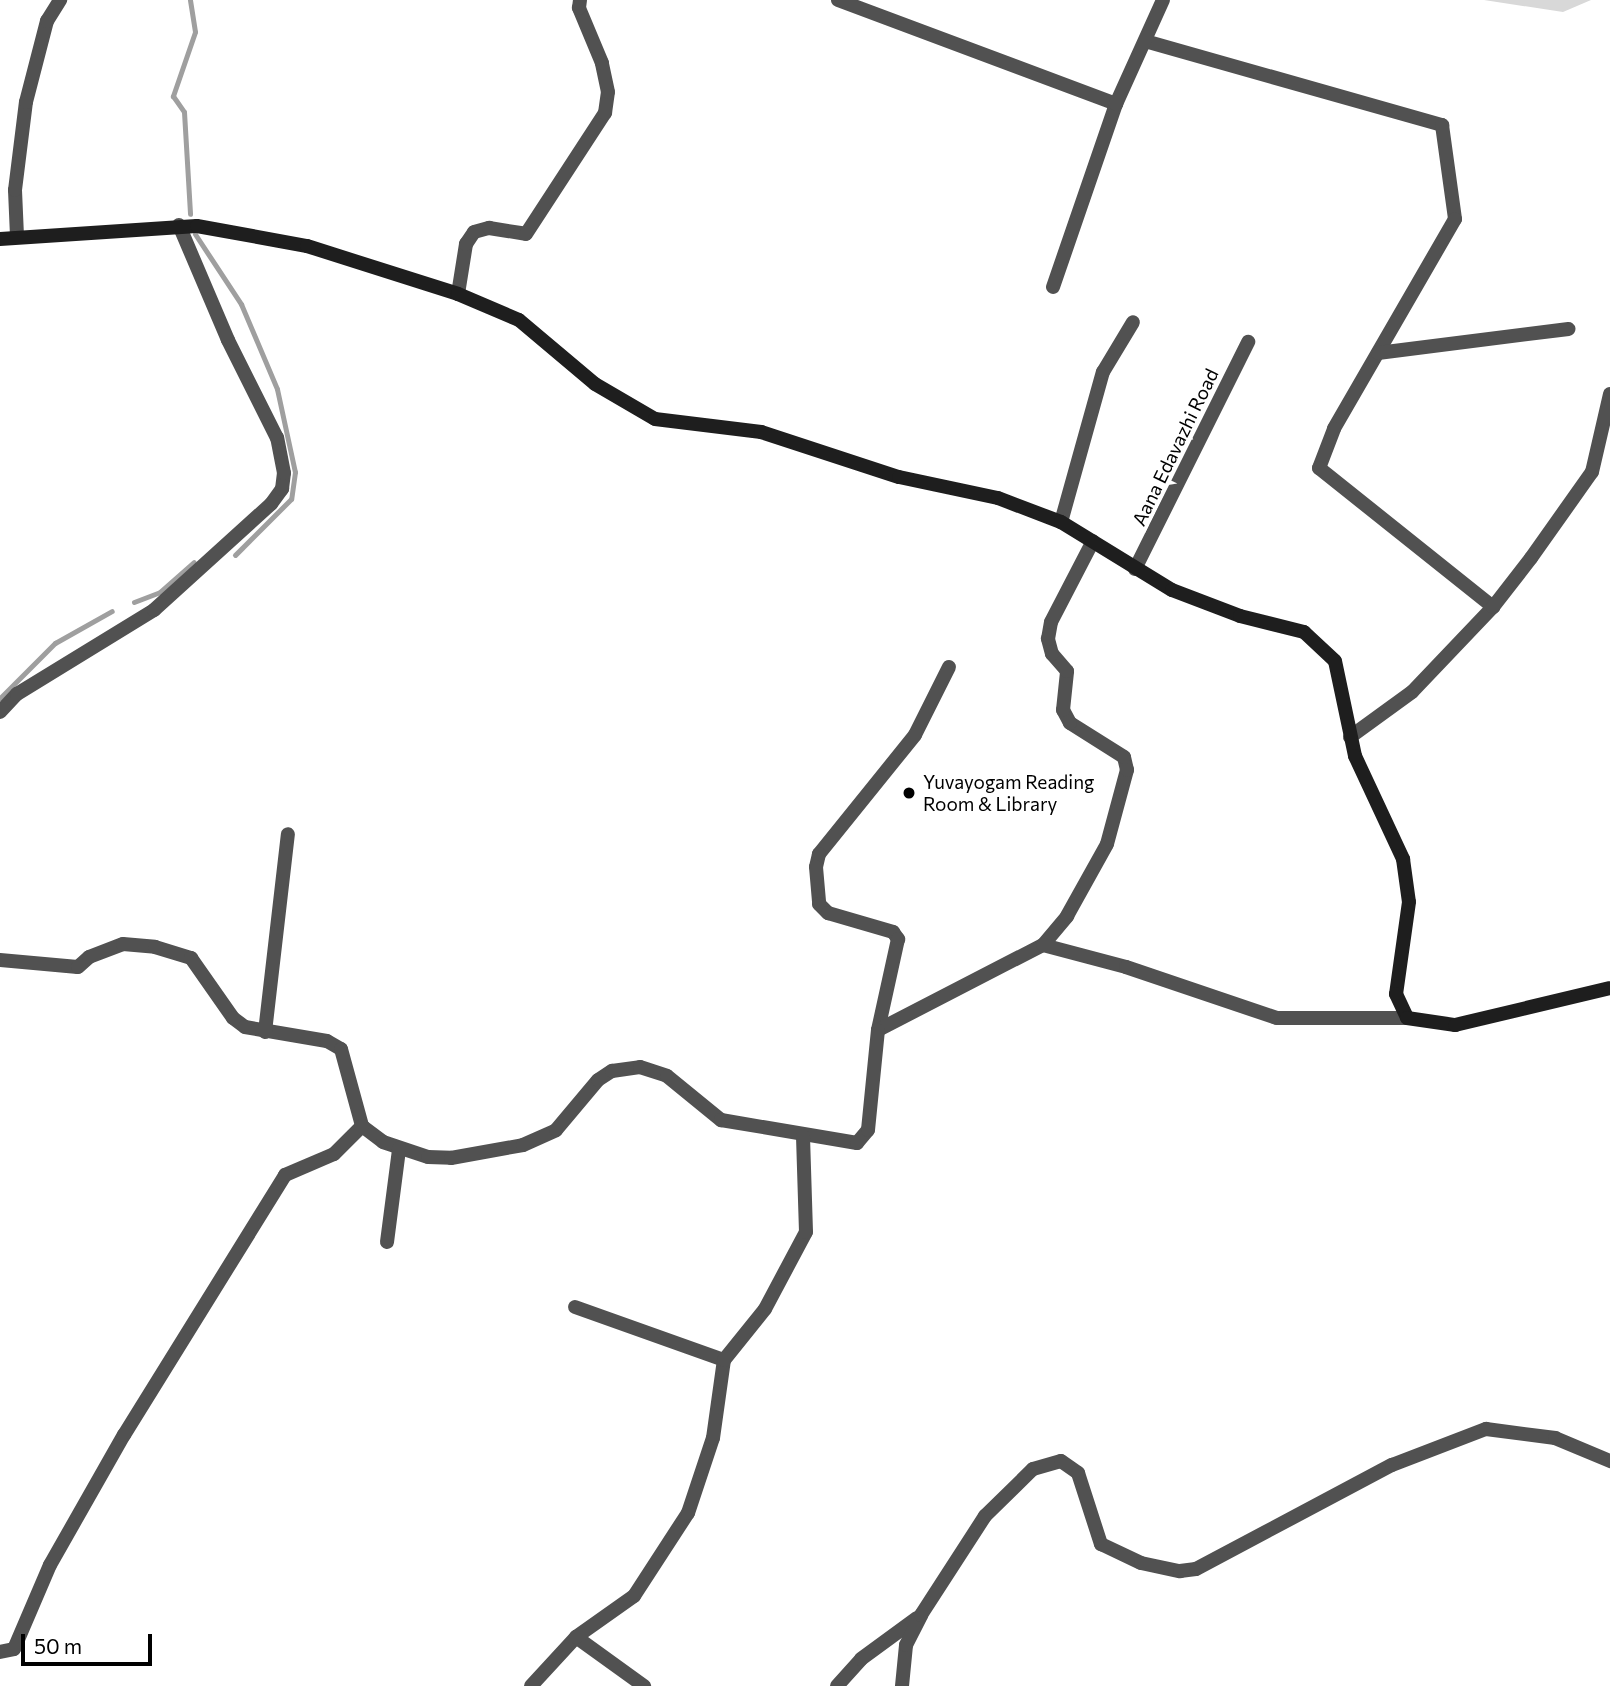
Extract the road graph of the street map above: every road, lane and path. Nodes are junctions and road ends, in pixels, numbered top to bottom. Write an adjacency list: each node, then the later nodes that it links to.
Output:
1 (60, 0): 8 (street)
2 (580, 0): 11 (street)
3 (838, 0): 6 (street)
4 (1163, 0): 5 (street)
5 (1144, 41): 6 (street); 15 (street)
6 (1116, 103): 10 (street)
7 (179, 226): 8 (street); 11 (street); 22 (street)
8 (17, 236): 9 (street)
9 (0, 239)
10 (1054, 287)
11 (458, 294): 17 (street)
12 (1133, 322): 17 (street)
13 (1568, 329): 15 (street)
14 (1248, 342): 19 (street, Aana Edavazhi Road)
15 (1378, 353): 20 (street)
16 (1610, 394): 20 (street)
17 (1061, 522): 18 (street)
18 (1093, 541): 19 (street); 25 (street)
19 (1135, 569): 23 (street)
20 (1493, 607): 23 (street)
21 (949, 667): 29 (street)
22 (0, 712)
23 (1350, 737): 28 (street)
24 (288, 834): 30 (street)
25 (1043, 945): 28 (street); 29 (street)
26 (0, 960): 30 (street)
27 (1610, 988): 28 (street)
28 (1407, 1018)
29 (878, 1030): 32 (street)
30 (265, 1032): 31 (street)
31 (362, 1126): 33 (street); 40 (street)
32 (803, 1136): 33 (street); 36 (street)
33 (399, 1149): 34 (street)
34 (387, 1242)
35 (575, 1307): 36 (street)
36 (724, 1360): 39 (street)
37 (1610, 1461): 38 (street)
38 (921, 1615): 43 (street); 44 (street)
39 (576, 1637): 41 (street); 42 (street)
40 (0, 1652)
41 (531, 1686)
42 (644, 1686)
43 (837, 1686)
44 (902, 1686)

